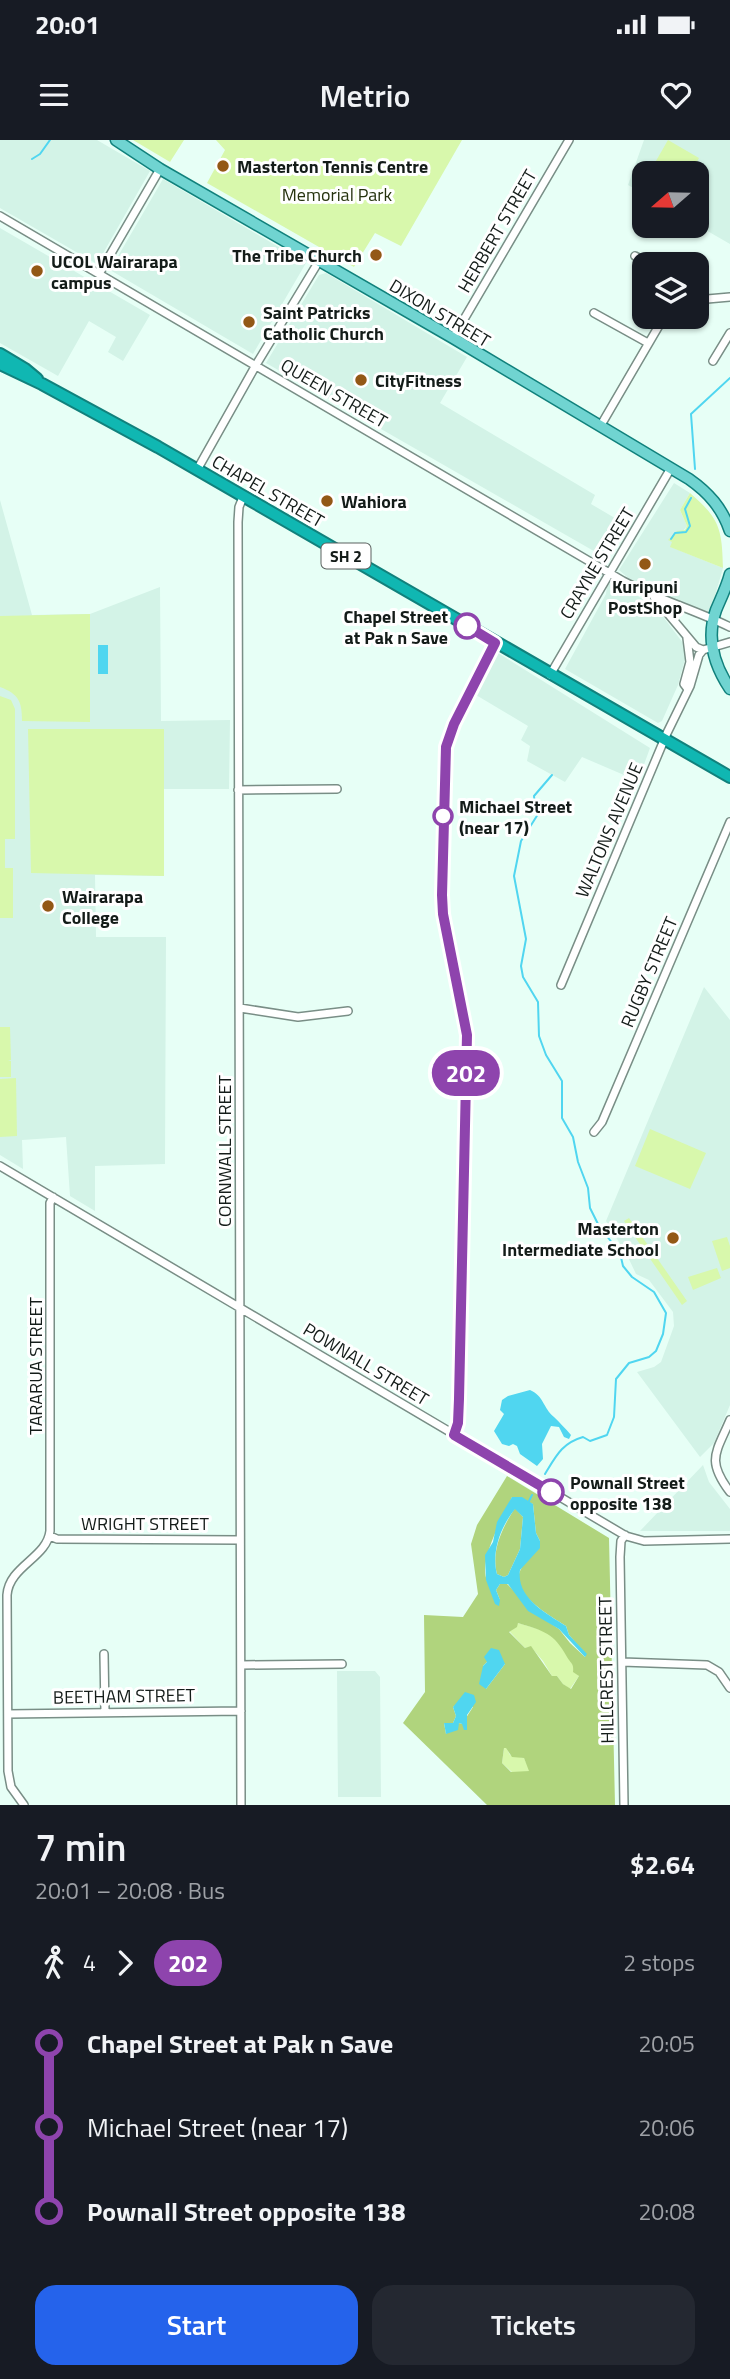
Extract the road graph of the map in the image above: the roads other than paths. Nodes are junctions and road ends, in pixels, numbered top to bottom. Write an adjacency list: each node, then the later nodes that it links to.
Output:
1 (116, 140): 3 (main road, DIXON STREET)
2 (569, 140): 12 (street, HERBERT STREET)
3 (160, 169): 5 (main road, DIXON STREET); 6 (street)
4 (0, 216): 6 (street, QUEEN STREET)
5 (319, 261): 12 (main road, DIXON STREET); 17 (street)
6 (99, 274): 17 (street, QUEEN STREET)
7 (730, 297): 8 (street)
8 (709, 299)
9 (594, 313): 13 (street)
10 (657, 329): 13 (street)
11 (730, 333): 15 (street)
12 (453, 338): 19 (main road, DIXON STREET)
13 (648, 343): 19 (street)
14 (0, 354): 18 (highway, CHAPEL STREET / SH 2)
15 (713, 361)
16 (0, 364): 18 (highway, CHAPEL STREET / SH 2)
17 (256, 365): 21 (street); 25 (street, QUEEN STREET)
18 (42, 384): 21 (highway, CHAPEL STREET / SH 2)
19 (601, 425): 20 (main road, DIXON STREET)
20 (671, 468): 23 (main road, DIXON STREET); 25 (street, CRAYNE STREET)
21 (197, 470): 22 (highway, CHAPEL STREET / SH 2)
22 (243, 497): 32 (highway, CHAPEL STREET / SH 2); 40 (street, CORNWALL STREET)
23 (728, 519): 24 (main road, DIXON STREET)
24 (730, 531)
25 (609, 572): 27 (street, QUEEN STREET); 34 (street, CRAYNE STREET)
26 (730, 574): 28 (main road)
27 (653, 596): 28 (street, QUEEN STREET); 30 (street, QUEEN STREET)
28 (713, 619): 29 (street, QUEEN STREET); 33 (main road)
29 (730, 627)
30 (687, 636): 33 (street, QUEEN STREET); 35 (street, WALTONS AVENUE)
31 (730, 642): 33 (street)
32 (495, 643): 34 (highway, CHAPEL STREET / SH 2); 50 (street)
33 (708, 649): 35 (street, WALTONS AVENUE); 36 (main road)
34 (550, 675): 37 (highway, CHAPEL STREET / SH 2)
35 (687, 688): 37 (street, WALTONS AVENUE)
36 (730, 689)
37 (664, 741): 38 (highway, CHAPEL STREET / SH 2); 42 (street, WALTONS AVENUE)
38 (730, 777)
39 (337, 789): 40 (street)
40 (238, 790): 43 (street, CORNWALL STREET)
41 (730, 822): 45 (street, RUGBY STREET)
42 (561, 985)
43 (240, 1008): 44 (street); 48 (street, CORNWALL STREET)
44 (348, 1011)
45 (594, 1132)
46 (0, 1166): 47 (street, POWNALL STREET)
47 (53, 1197): 48 (street, POWNALL STREET); 53 (street, TARARUA STREET)
48 (240, 1307): 50 (street, POWNALL STREET); 55 (street, CORNWALL STREET)
49 (730, 1420): 51 (street)
50 (454, 1435): 52 (street, POWNALL STREET)
51 (730, 1492)
52 (625, 1535): 54 (street, POWNALL STREET); 58 (street, HILLCREST STREET)
53 (50, 1536): 55 (street, WRIGHT STREET); 56 (street)
54 (730, 1539)
55 (240, 1540): 60 (street, CORNWALL STREET)
56 (4, 1644): 64 (street)
57 (104, 1654): 63 (street)
58 (622, 1661): 61 (street); 67 (street, HILLCREST STREET)
59 (342, 1664): 60 (street)
60 (242, 1665): 62 (street, CORNWALL STREET)
61 (730, 1688)
62 (241, 1711): 63 (street, BEETHAM STREET); 66 (street, CORNWALL STREET)
63 (105, 1712): 64 (street, BEETHAM STREET)
64 (8, 1714): 65 (street)
65 (24, 1805)
66 (242, 1805)
67 (624, 1805)

